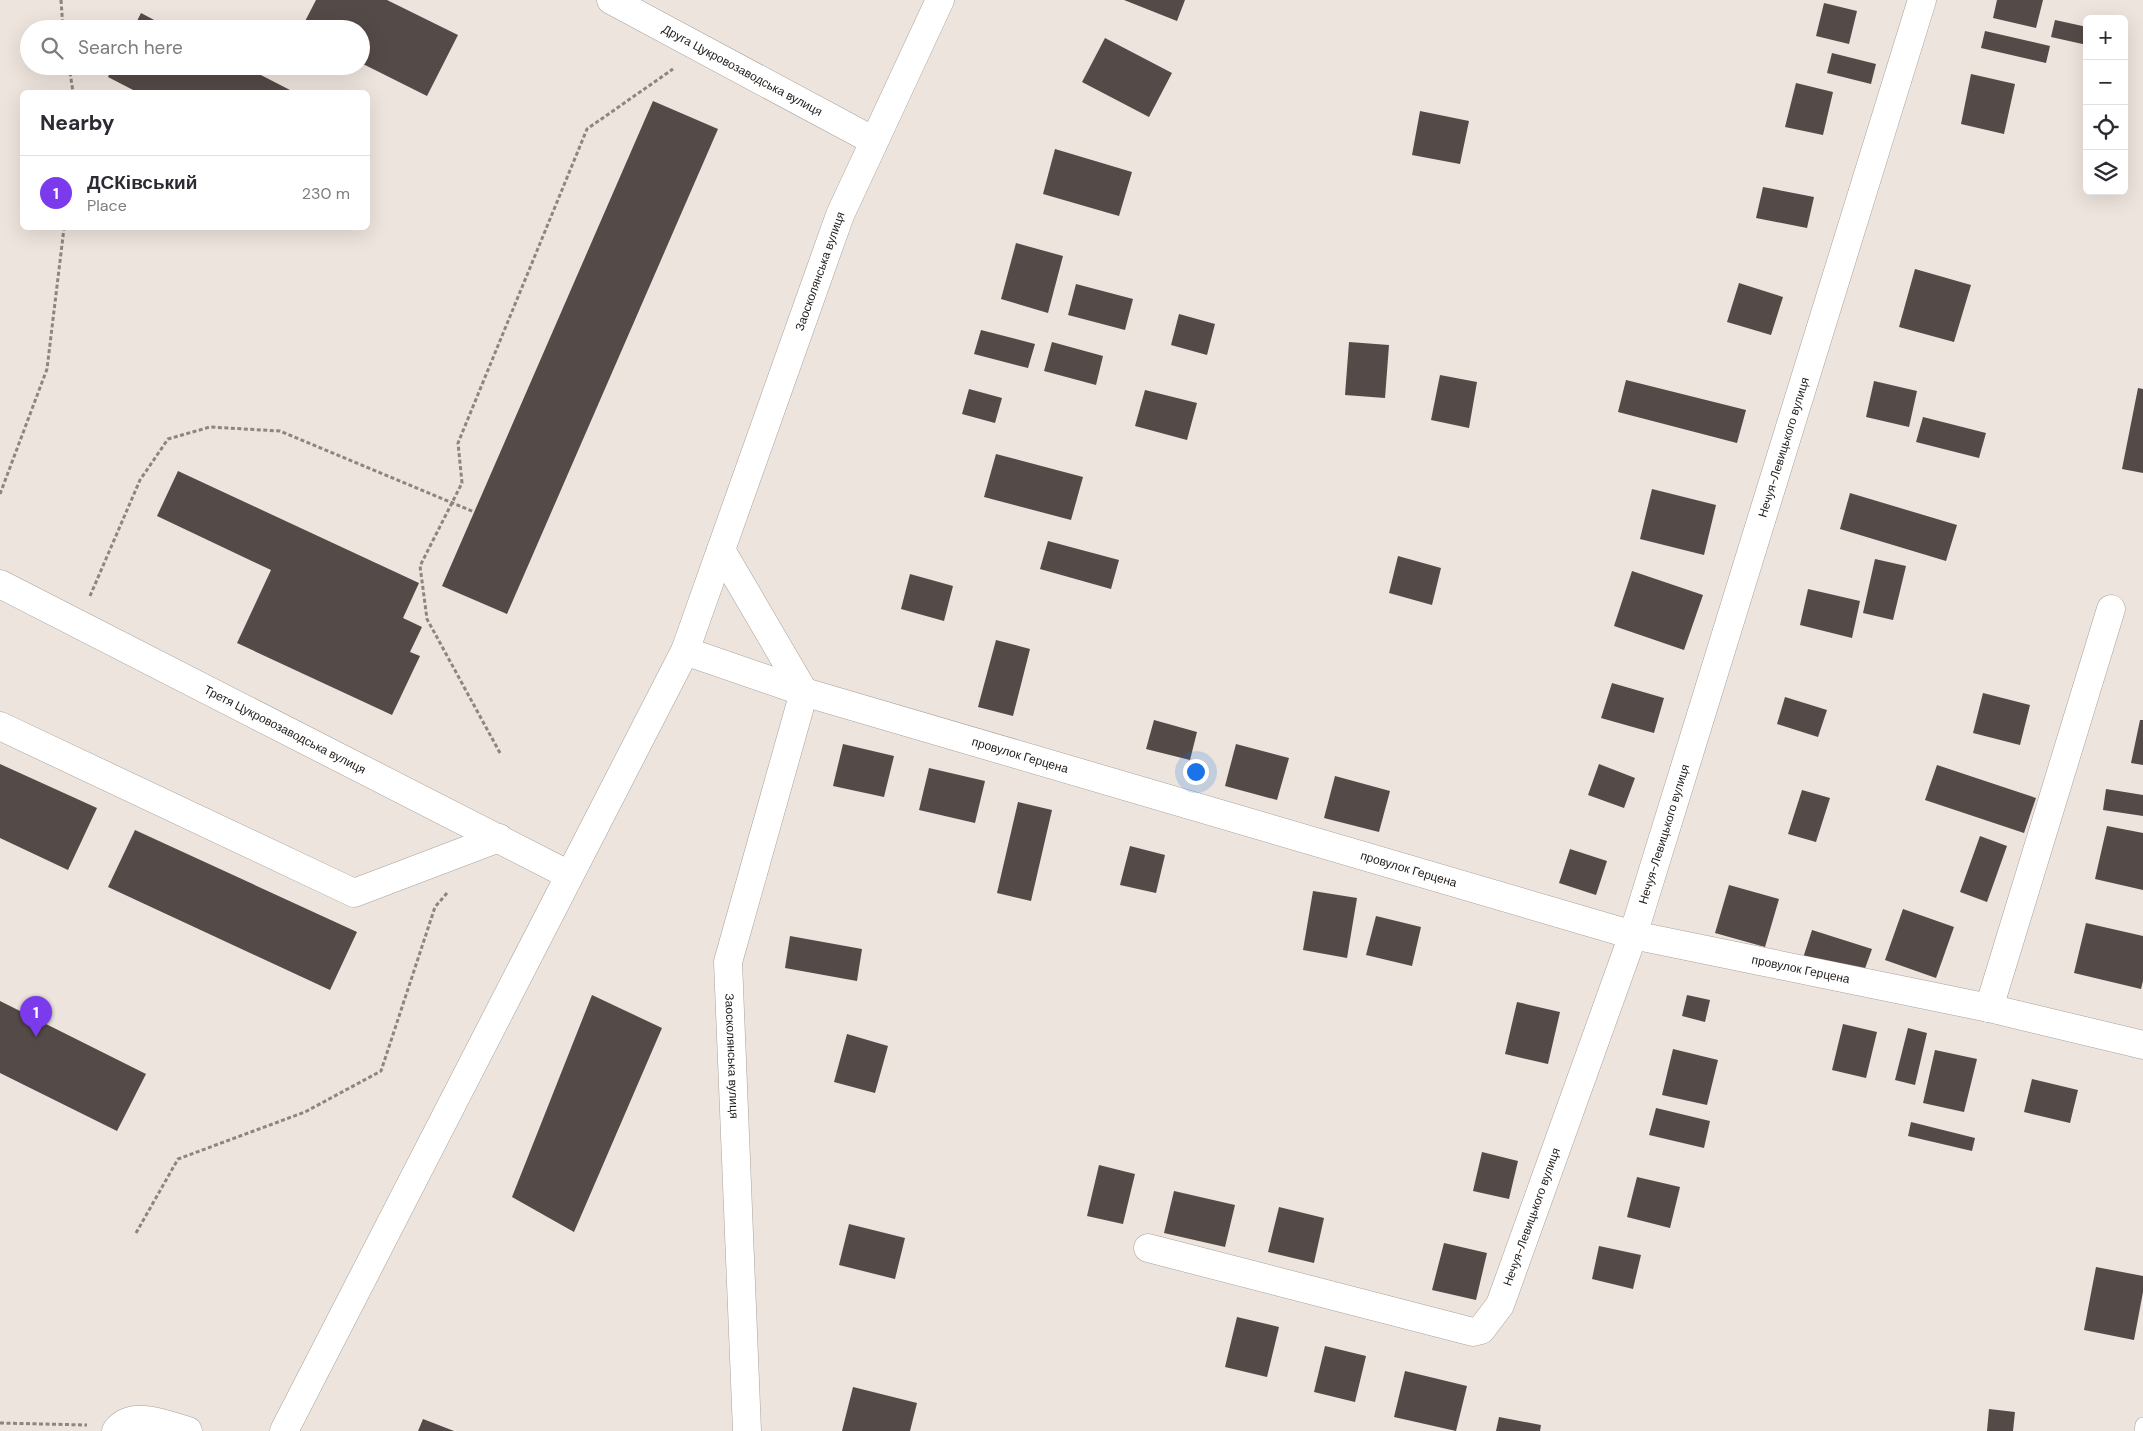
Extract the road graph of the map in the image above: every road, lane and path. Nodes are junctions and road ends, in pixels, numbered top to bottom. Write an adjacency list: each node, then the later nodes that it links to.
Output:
1 (61, 0): 5 (path)
2 (611, 0): 6 (street, Друга Цукровозаводська вулиця)
3 (940, 0): 9 (street, Заосколянська вулиця)
4 (1922, 0): 25 (street, Нечуя-Левицького вулиця)
5 (62, 20)
6 (702, 49): 9 (street, Друга Цукровозаводська вулиця); 12 (path)
7 (70, 75): 8 (path)
8 (73, 90)
9 (874, 141): 14 (street, Заосколянська вулиця)
10 (64, 230): 11 (path)
11 (0, 494)
12 (452, 503): 13 (path); 17 (path); 21 (path)
13 (474, 512)
14 (721, 550): 18 (street, Заосколянська вулиця); 19 (street)
15 (0, 584): 17 (street, Третя Цукровозаводська вулиця)
16 (2111, 609): 26 (street)
17 (78, 624): 22 (street, Третя Цукровозаводська вулиця)
18 (685, 652): 19 (street, провулок Герцена); 23 (street, Заосколянська вулиця)
19 (804, 692): 25 (street, провулок Герцена); 35 (street, Заосколянська вулиця)
20 (0, 726): 22 (street)
21 (500, 753)
22 (499, 838): 23 (street, Третя Цукровозаводська вулиця)
23 (569, 875): 34 (street, Заосколянська вулиця)
24 (448, 893): 28 (path)
25 (1633, 935): 26 (street, провулок Герцена); 29 (street, Нечуя-Левицького вулиця)
26 (1989, 1008): 27 (street, провулок Герцена)
27 (2143, 1045)
28 (136, 1233)
29 (1148, 1248)
30 (0, 1423): 32 (path)
31 (2143, 1426): 36 (lane)
32 (118, 1428): 33 (street)
33 (188, 1431)
34 (284, 1431)
35 (747, 1431)
36 (2142, 1431)

